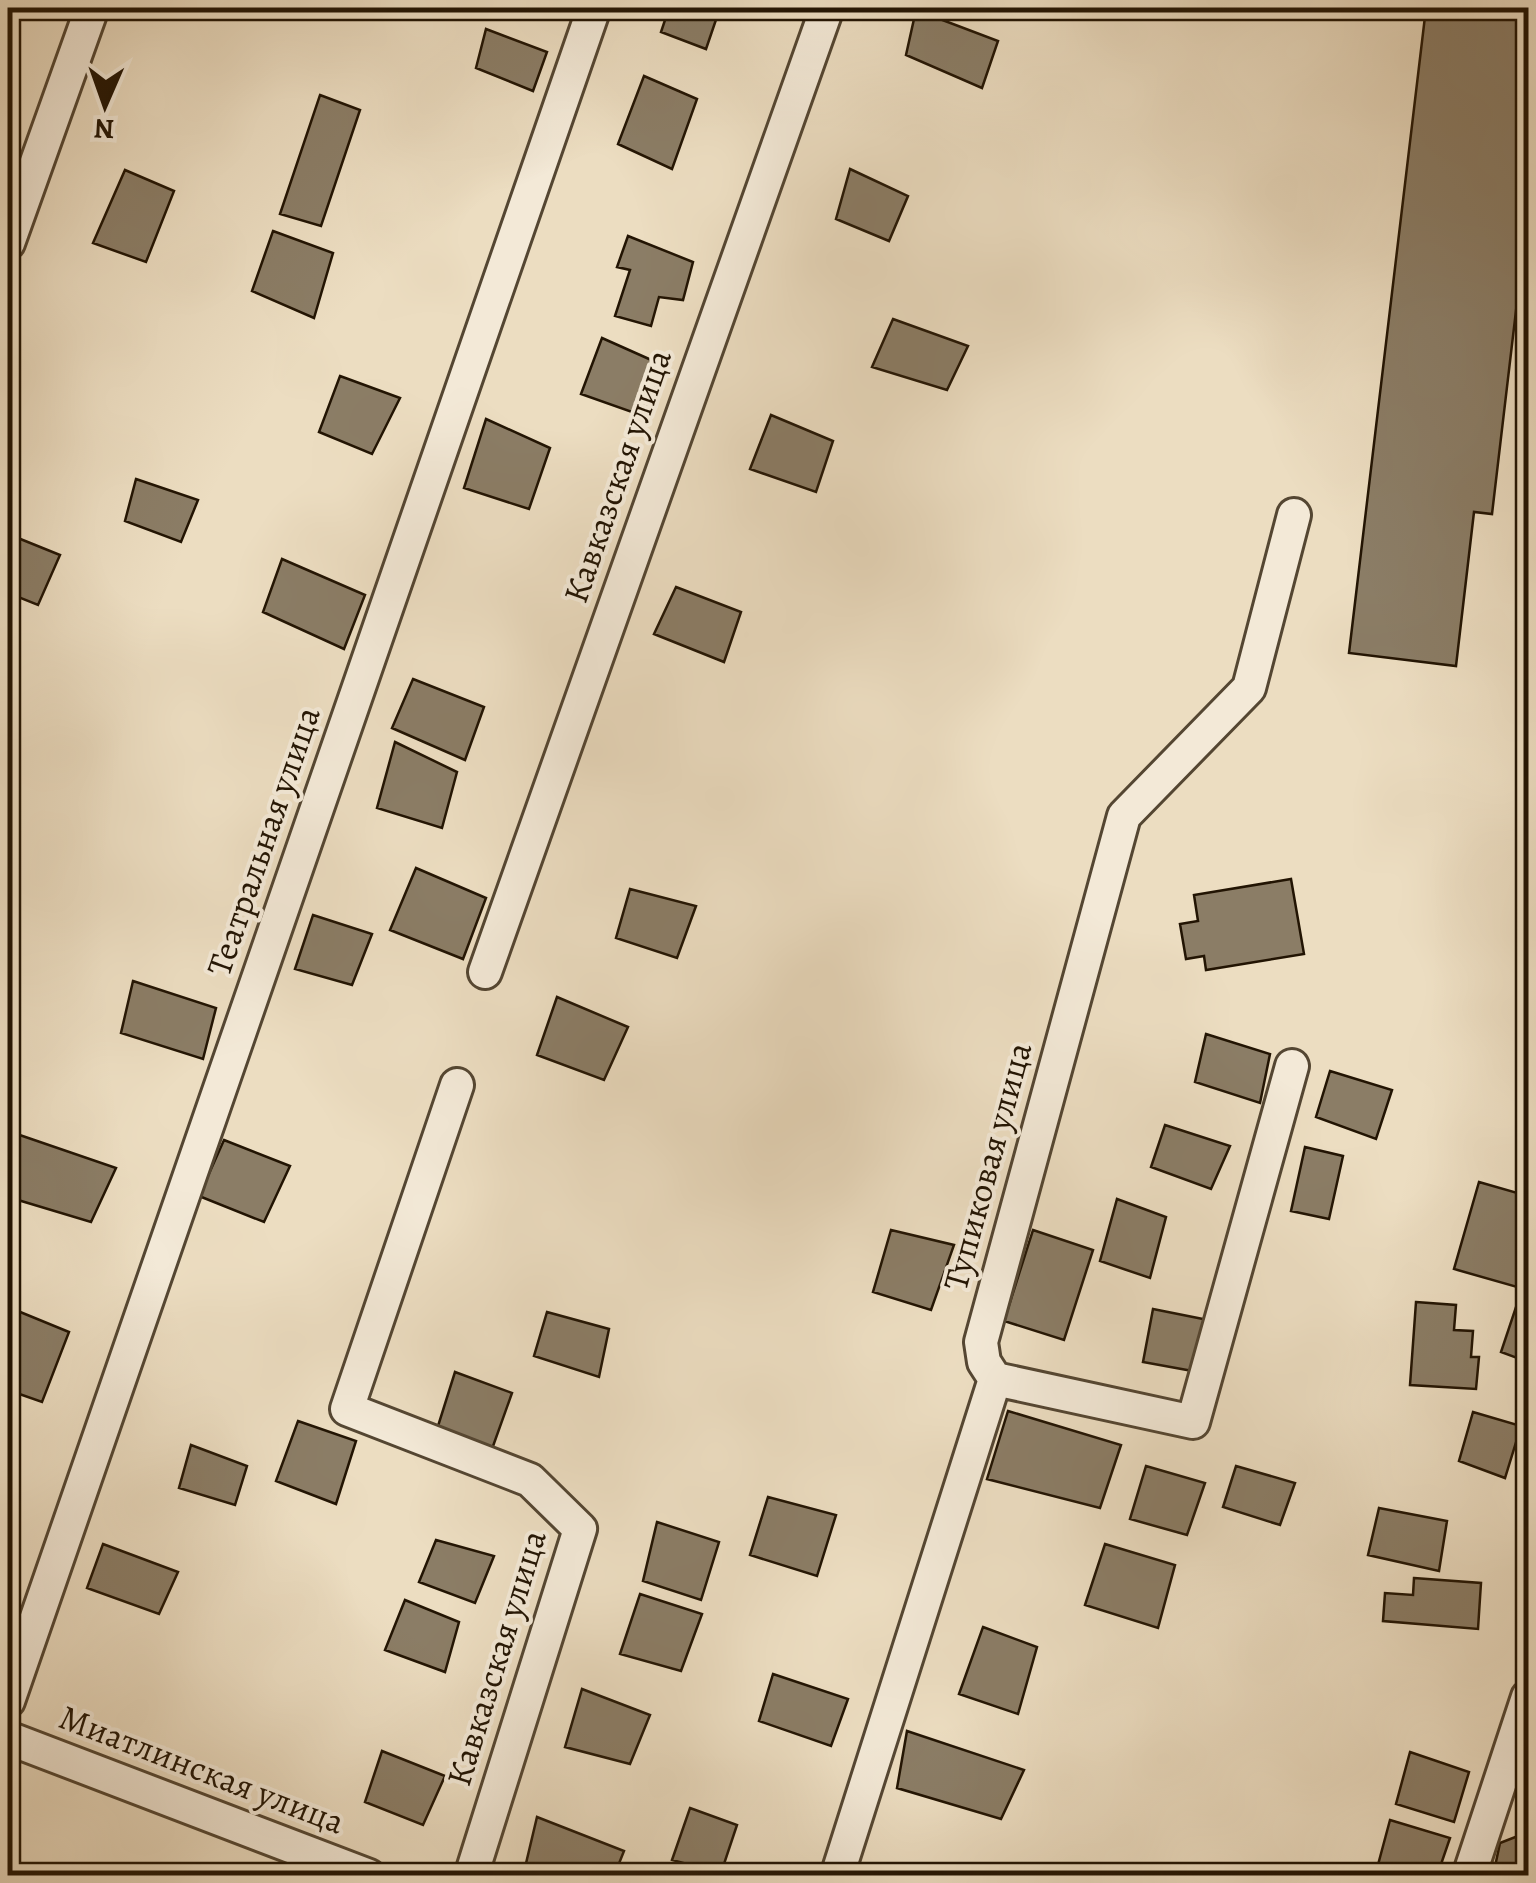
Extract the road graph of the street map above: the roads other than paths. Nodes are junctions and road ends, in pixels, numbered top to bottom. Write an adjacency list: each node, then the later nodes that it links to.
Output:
1 (92, 8): 4 (street)
2 (594, 8): 11 (street, Театральная улица)
3 (827, 8): 6 (street, Кавказская улица)
4 (8, 242)
5 (1294, 515): 9 (street, Тупиковая улица)
6 (485, 972)
7 (1292, 1066): 9 (street)
8 (456, 1085): 14 (street, Кавказская улица)
9 (995, 1378): 15 (street)
10 (1528, 1697): 16 (street)
11 (8, 1701)
12 (8, 1738): 13 (street, Миатлинская улица)
13 (369, 1876)
14 (471, 1876)
15 (837, 1876)
16 (1470, 1876)

